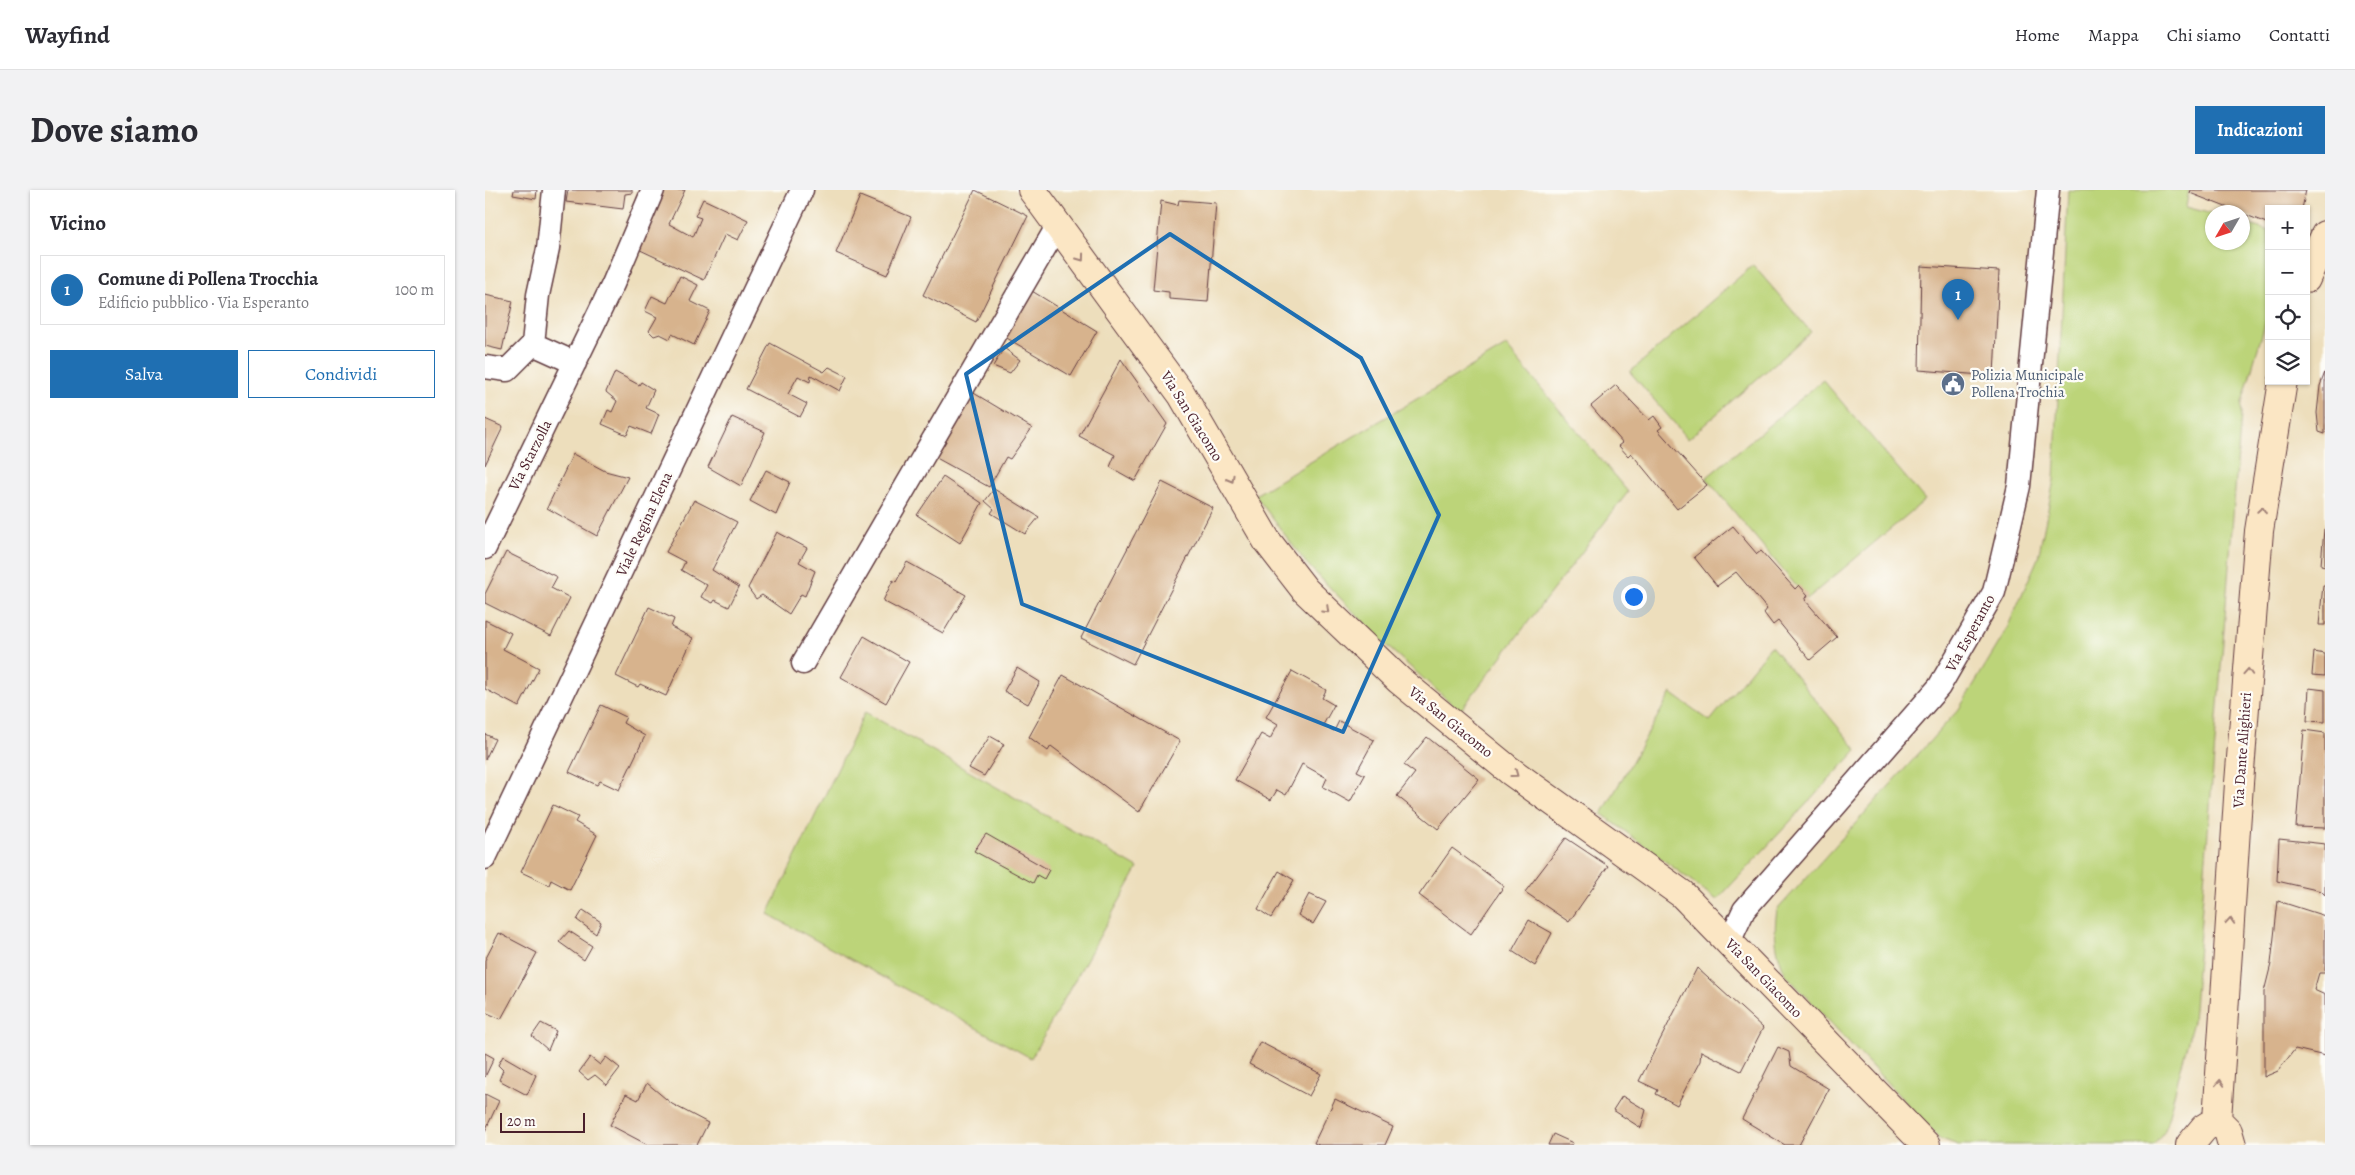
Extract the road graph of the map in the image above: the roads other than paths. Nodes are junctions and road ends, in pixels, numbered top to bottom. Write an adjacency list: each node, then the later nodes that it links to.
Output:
1 (554, 190): 9 (street)
2 (653, 190): 10 (street, Via Starzolla)
3 (802, 190): 15 (street, Viale Regina Elena)
4 (1032, 190): 6 (street, Via San Giacomo)
5 (2048, 190): 16 (street, Via Esperanto)
6 (1058, 226): 14 (street); 16 (street, Via San Giacomo, one-way to 16)
7 (2325, 235): 8 (street)
8 (2310, 270)
9 (533, 344): 10 (street); 11 (street)
10 (575, 363): 13 (street, Via Starzolla)
11 (485, 367)
12 (2282, 385): 17 (street, Via Dante Alighieri, one-way to 12)
13 (485, 548)
14 (803, 663)
15 (485, 858)
16 (1729, 942): 18 (street, Via San Giacomo)
17 (2217, 1120): 19 (street); 20 (street)
18 (1927, 1145)
19 (2190, 1145)
20 (2232, 1145)

